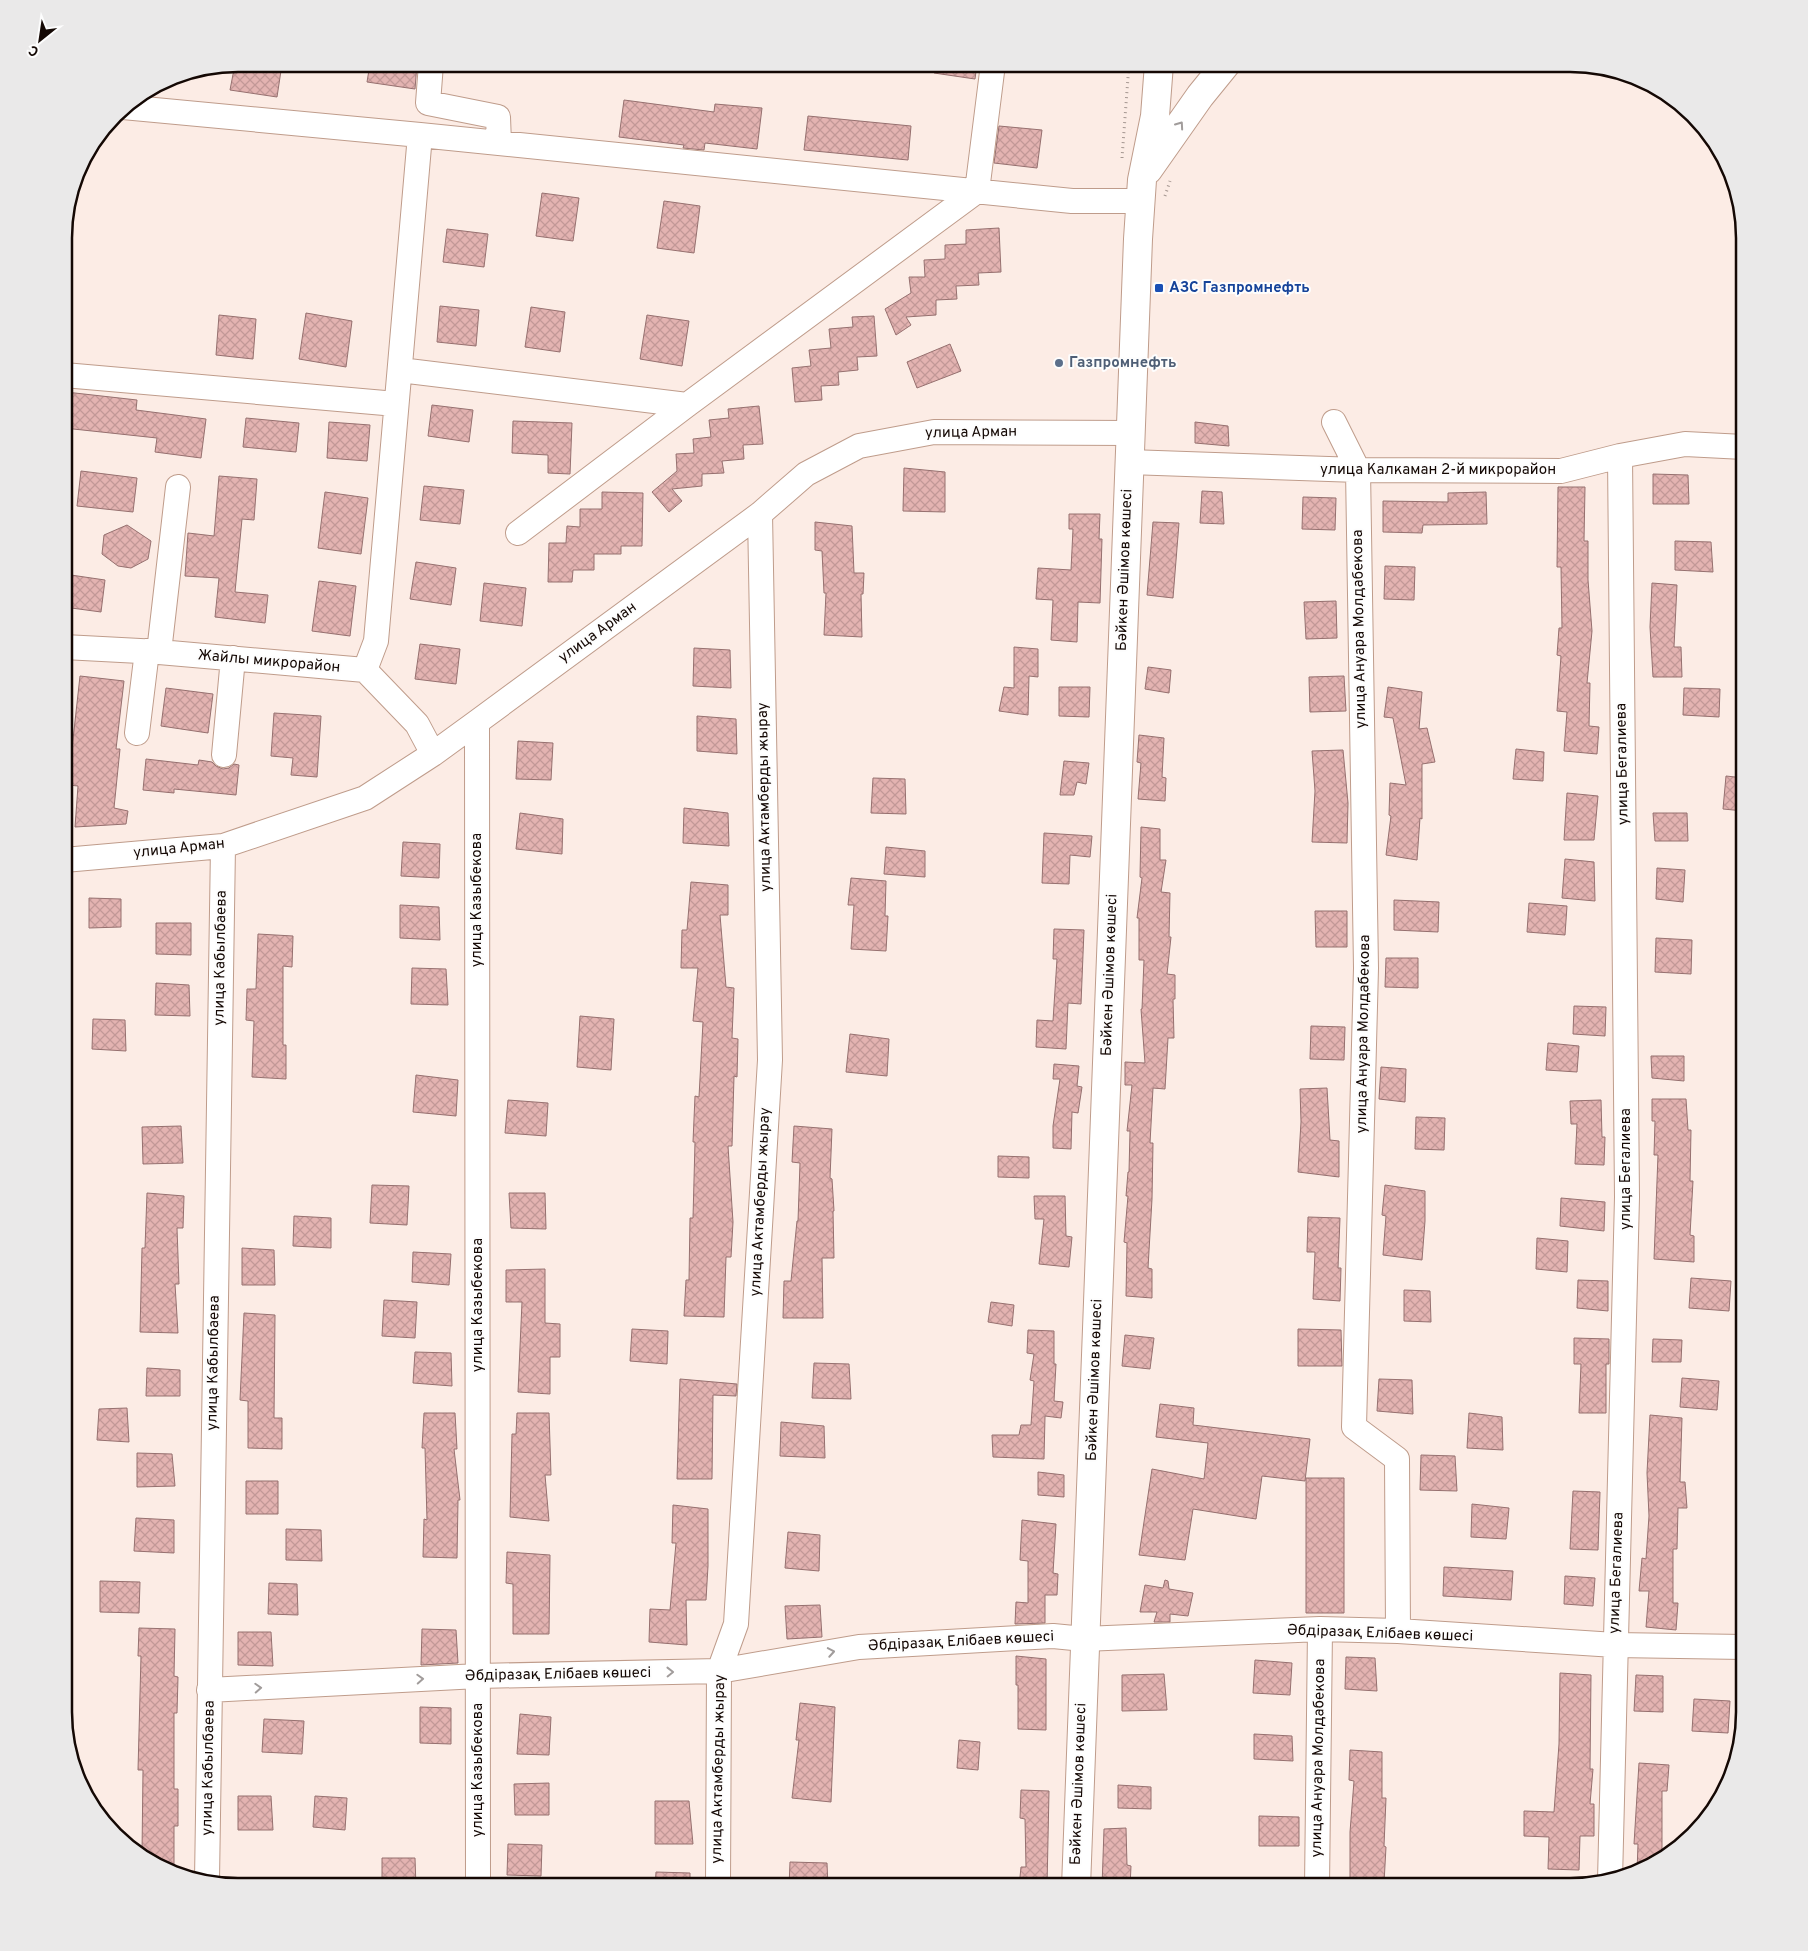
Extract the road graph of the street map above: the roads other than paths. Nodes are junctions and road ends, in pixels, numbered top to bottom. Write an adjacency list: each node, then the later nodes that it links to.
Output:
1 (430, 72): 7 (street)
2 (993, 73): 9 (street)
3 (1158, 73): 8 (main road, Бәйкен Әшімов көшесі)
4 (1219, 73): 8 (main road, one-way to 4)
5 (136, 108): 6 (street)
6 (420, 135): 7 (street); 10 (street)
7 (499, 143): 9 (street)
8 (1141, 190): 9 (street); 15 (main road, Бәйкен Әшімов көшесі)
9 (977, 191): 13 (street)
10 (400, 370): 12 (street); 13 (street)
11 (73, 376): 12 (street)
12 (396, 404): 26 (street)
13 (687, 405): 22 (street)
14 (1334, 422): 19 (street, улица Ануара Молдабекова)
15 (1131, 433): 18 (main road, Бәйкен Әшімов көшесі); 21 (street, улица Арман)
16 (1736, 447): 17 (street, улица Калкаман 2-й микрорайон)
17 (1620, 456): 19 (street, улица Калкаман 2-й микрорайон); 36 (street, улица Бегалиева)
18 (1129, 462): 19 (street, улица Калкаман 2-й микрорайон); 35 (main road, Бәйкен Әшімов көшесі)
19 (1358, 470): 34 (street, улица Ануара Молдабекова)
20 (178, 487): 24 (street)
21 (760, 514): 27 (street, улица Арман); 38 (street, улица Актамберды жырау)
22 (518, 534)
23 (73, 647): 24 (street, Жайлы микрорайон)
24 (153, 652): 25 (street, Жайлы микрорайон); 28 (street)
25 (233, 658): 26 (street, Жайлы микрорайон); 30 (street)
26 (365, 670): 29 (street)
27 (477, 722): 29 (street, улица Арман); 39 (street, улица Казыбекова)
28 (137, 733)
29 (433, 754): 31 (street, улица Арман)
30 (224, 755)
31 (223, 846): 32 (street, улица Арман); 40 (street, улица Кабылбаева)
32 (73, 859)
33 (1320, 1629): 34 (street, Әбдіразақ Елібаев көшесі); 35 (street, Әбдіразақ Елібаев көшесі); 46 (street, улица Ануара Молдабекова)
34 (1398, 1631): 36 (street, Әбдіразақ Елібаев көшесі)
35 (1084, 1639): 38 (street, Әбдіразақ Елібаев көшесі, one-way to 35); 45 (main road, Бәйкен Әшімов көшесі)
36 (1615, 1645): 37 (street, Әбдіразақ Елібаев көшесі); 41 (street, улица Бегалиева)
37 (1736, 1647)
38 (719, 1672): 39 (street, Әбдіразақ Елібаев көшесі, one-way to 38); 44 (street, улица Актамберды жырау)
39 (478, 1676): 40 (street, Әбдіразақ Елібаев көшесі, one-way to 39); 43 (street, улица Казыбекова)
40 (209, 1690): 42 (street, улица Кабылбаева)
41 (1610, 1873)
42 (207, 1875)
43 (478, 1878)
44 (718, 1878)
45 (1076, 1878)
46 (1317, 1878)

